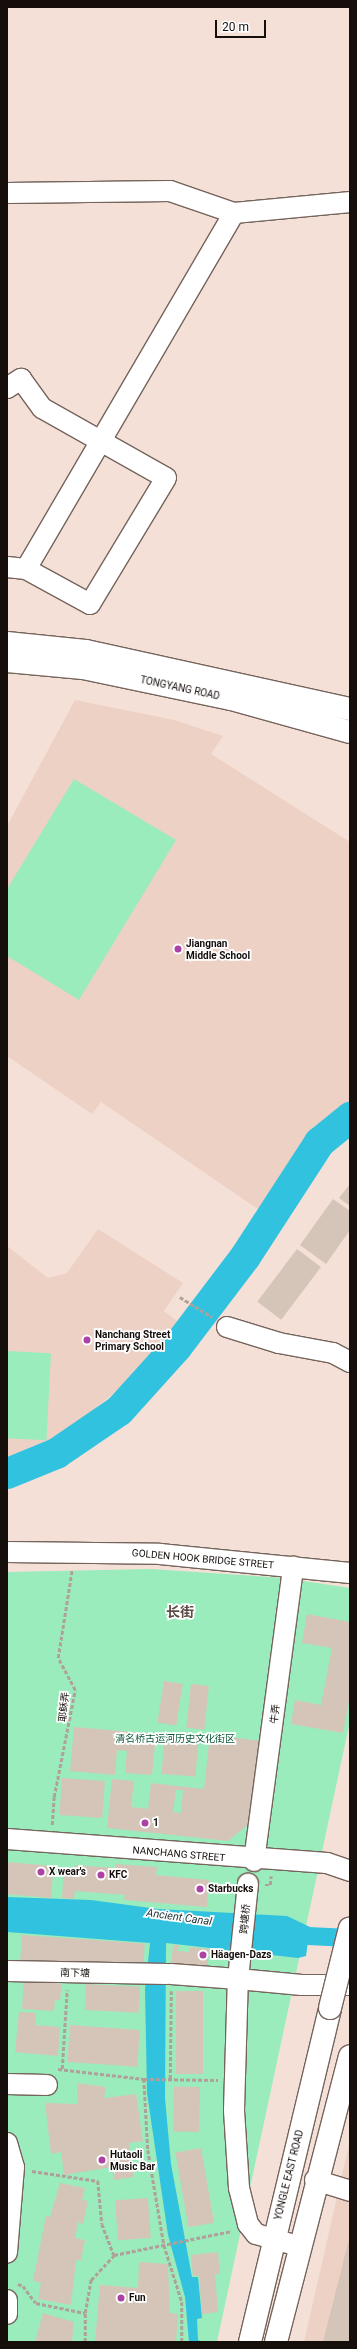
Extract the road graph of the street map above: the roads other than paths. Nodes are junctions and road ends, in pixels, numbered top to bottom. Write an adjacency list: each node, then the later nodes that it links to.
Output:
1 (7, 193): 3 (street)
2 (350, 202): 3 (street)
3 (234, 213): 5 (street)
4 (7, 388): 5 (street)
5 (101, 441): 6 (street); 6 (street)
6 (16, 568)
7 (7, 643): 9 (main road, TONGYANG ROAD)
8 (7, 661): 10 (main road, TONGYANG ROAD)
9 (350, 709)
10 (350, 732)
11 (227, 1327): 12 (street)
12 (350, 1362)
13 (7, 1552): 14 (street, GOLDEN HOOK BRIDGE STREET)
14 (293, 1567): 15 (street, GOLDEN HOOK BRIDGE STREET); 17 (street, 牛弄)
15 (350, 1573)
16 (7, 1839): 17 (street, NANCHANG STREET)
17 (254, 1861): 18 (street, NANCHANG STREET)
18 (350, 1871)
19 (248, 1884): 22 (street, 跨塘桥)
20 (350, 1928): 30 (main road, YONGLE EAST ROAD, bridge)
21 (7, 1971): 22 (street, 南下塘)
22 (238, 1979): 23 (street); 30 (street)
23 (350, 1985)
24 (350, 2056): 28 (main road)
25 (51, 2077): 26 (street)
26 (7, 2084)
27 (7, 2143): 32 (street)
28 (315, 2180): 29 (street); 31 (main road)
29 (350, 2191)
30 (274, 2239): 31 (street); 35 (main road, YONGLE EAST ROAD)
31 (298, 2246): 36 (main road)
32 (7, 2253)
33 (10, 2291): 34 (street)
34 (7, 2314)
35 (250, 2342)
36 (276, 2342)

